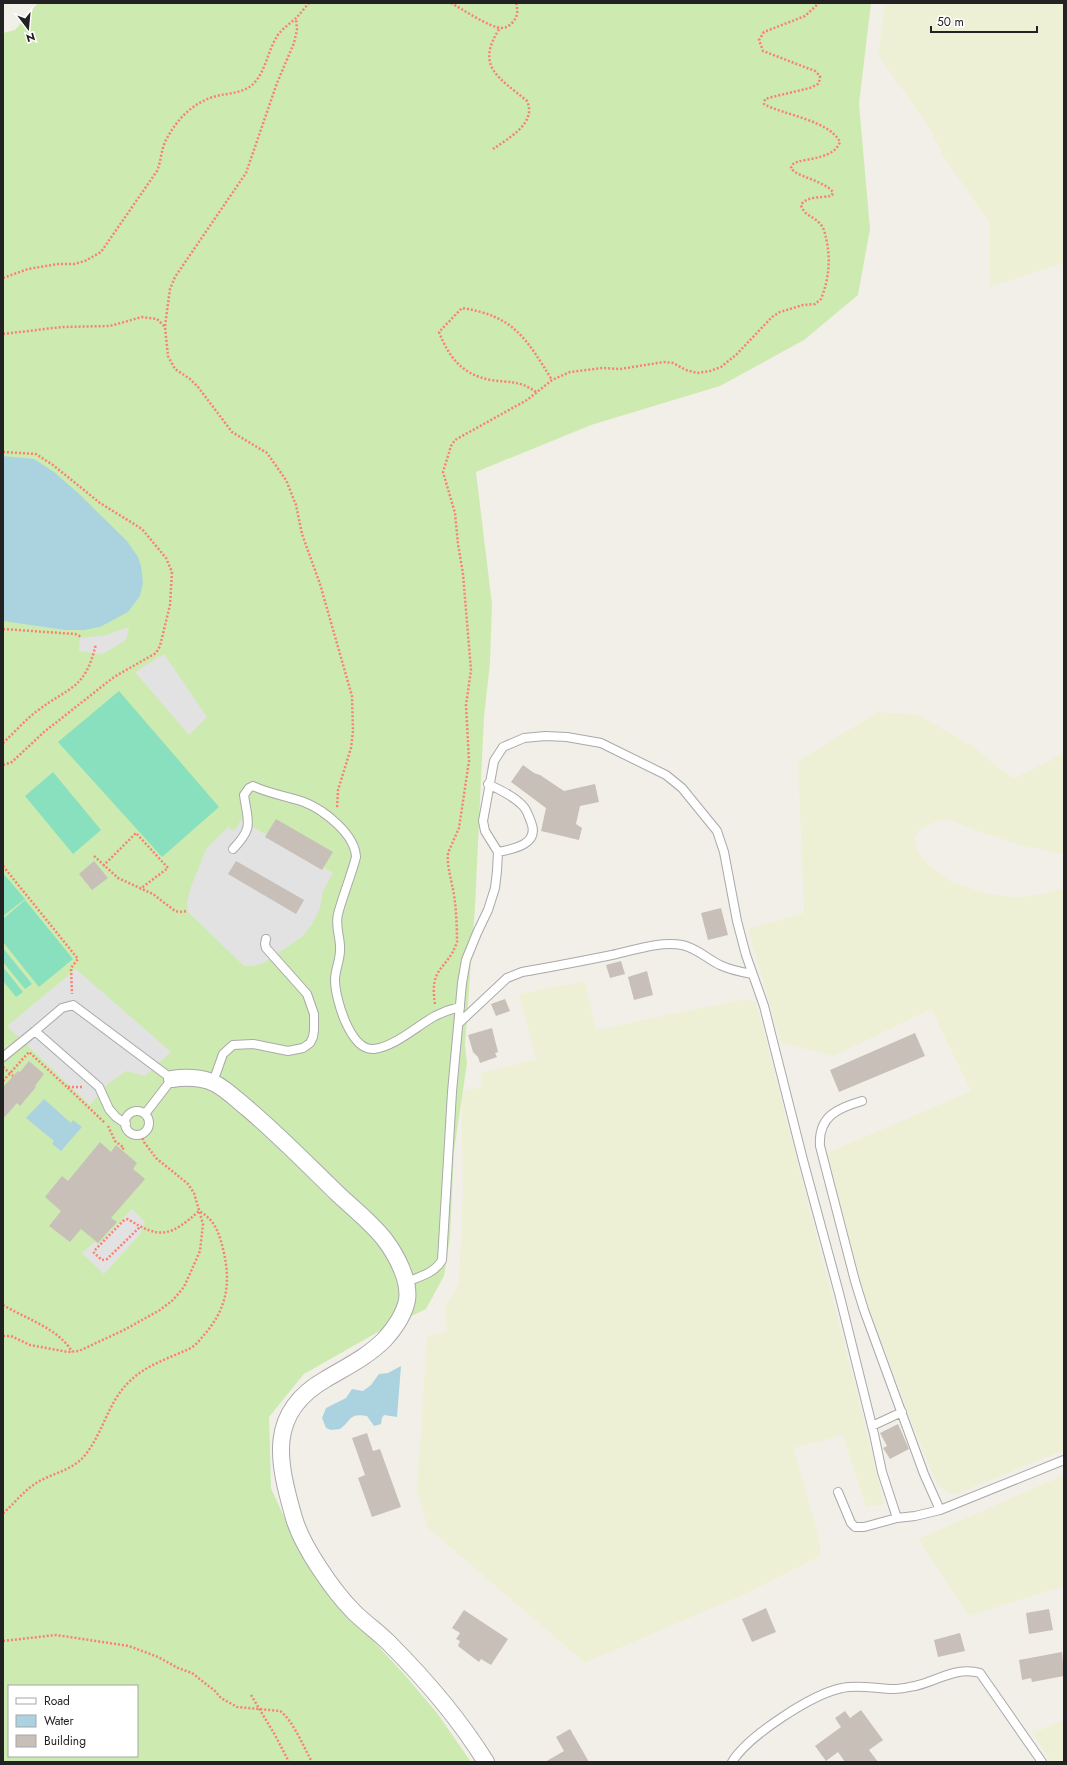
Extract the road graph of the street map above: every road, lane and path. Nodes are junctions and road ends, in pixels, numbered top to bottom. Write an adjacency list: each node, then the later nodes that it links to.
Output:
1 (309, 3): 5 (path)
2 (451, 3): 6 (path)
3 (516, 3): 6 (path)
4 (819, 3): 11 (path)
5 (296, 18): 8 (path); 9 (path)
6 (500, 28): 7 (path)
7 (493, 149)
8 (3, 278)
9 (165, 327): 10 (path); 20 (path)
10 (3, 334)
11 (552, 380): 12 (path); 12 (path)
12 (536, 392): 32 (path)
13 (3, 452): 18 (path)
14 (3, 629): 15 (path)
15 (82, 637)
16 (96, 644): 17 (path)
17 (3, 744)
18 (3, 765)
19 (488, 784): 22 (lane); 22 (lane); 29 (lane)
20 (338, 826): 21 (lane); 32 (lane)
21 (233, 849)
22 (498, 852): 31 (lane)
23 (94, 856): 25 (path)
24 (3, 866): 30 (path)
25 (103, 866): 26 (path); 26 (path)
26 (140, 889): 27 (path)
27 (188, 911)
28 (266, 939): 40 (lane)
29 (752, 974): 33 (lane); 55 (lane)
30 (73, 1005): 34 (lane); 38 (lane)
31 (460, 1007): 32 (lane); 33 (lane)
32 (438, 1014)
33 (458, 1023): 50 (lane)
34 (35, 1031): 35 (lane); 42 (lane)
35 (3, 1057)
36 (3, 1067): 37 (path)
37 (12, 1074): 39 (path); 41 (path)
38 (172, 1079): 40 (street); 44 (lane)
39 (3, 1081)
40 (213, 1082): 50 (street)
41 (67, 1087): 42 (path); 47 (path)
42 (99, 1087): 45 (lane)
43 (862, 1101): 54 (lane)
44 (145, 1114): 45 (lane); 46 (lane)
45 (126, 1124): 46 (lane)
46 (141, 1134): 48 (path)
47 (122, 1150)
48 (199, 1211): 49 (path); 53 (path); 59 (path)
49 (140, 1227): 49 (path)
50 (406, 1282): 66 (street)
51 (3, 1305): 53 (path)
52 (3, 1336): 53 (path)
53 (72, 1352)
54 (902, 1412): 55 (lane); 58 (lane)
55 (872, 1426): 60 (lane)
56 (1064, 1460): 58 (lane)
57 (838, 1492): 60 (lane)
58 (940, 1510): 60 (lane)
59 (3, 1513)
60 (896, 1518)
61 (3, 1641): 63 (path)
62 (251, 1695): 63 (path)
63 (260, 1710): 64 (path); 65 (path)
64 (289, 1762)
65 (312, 1762)
66 (486, 1762)
67 (732, 1762): 68 (lane)
68 (1042, 1762)

